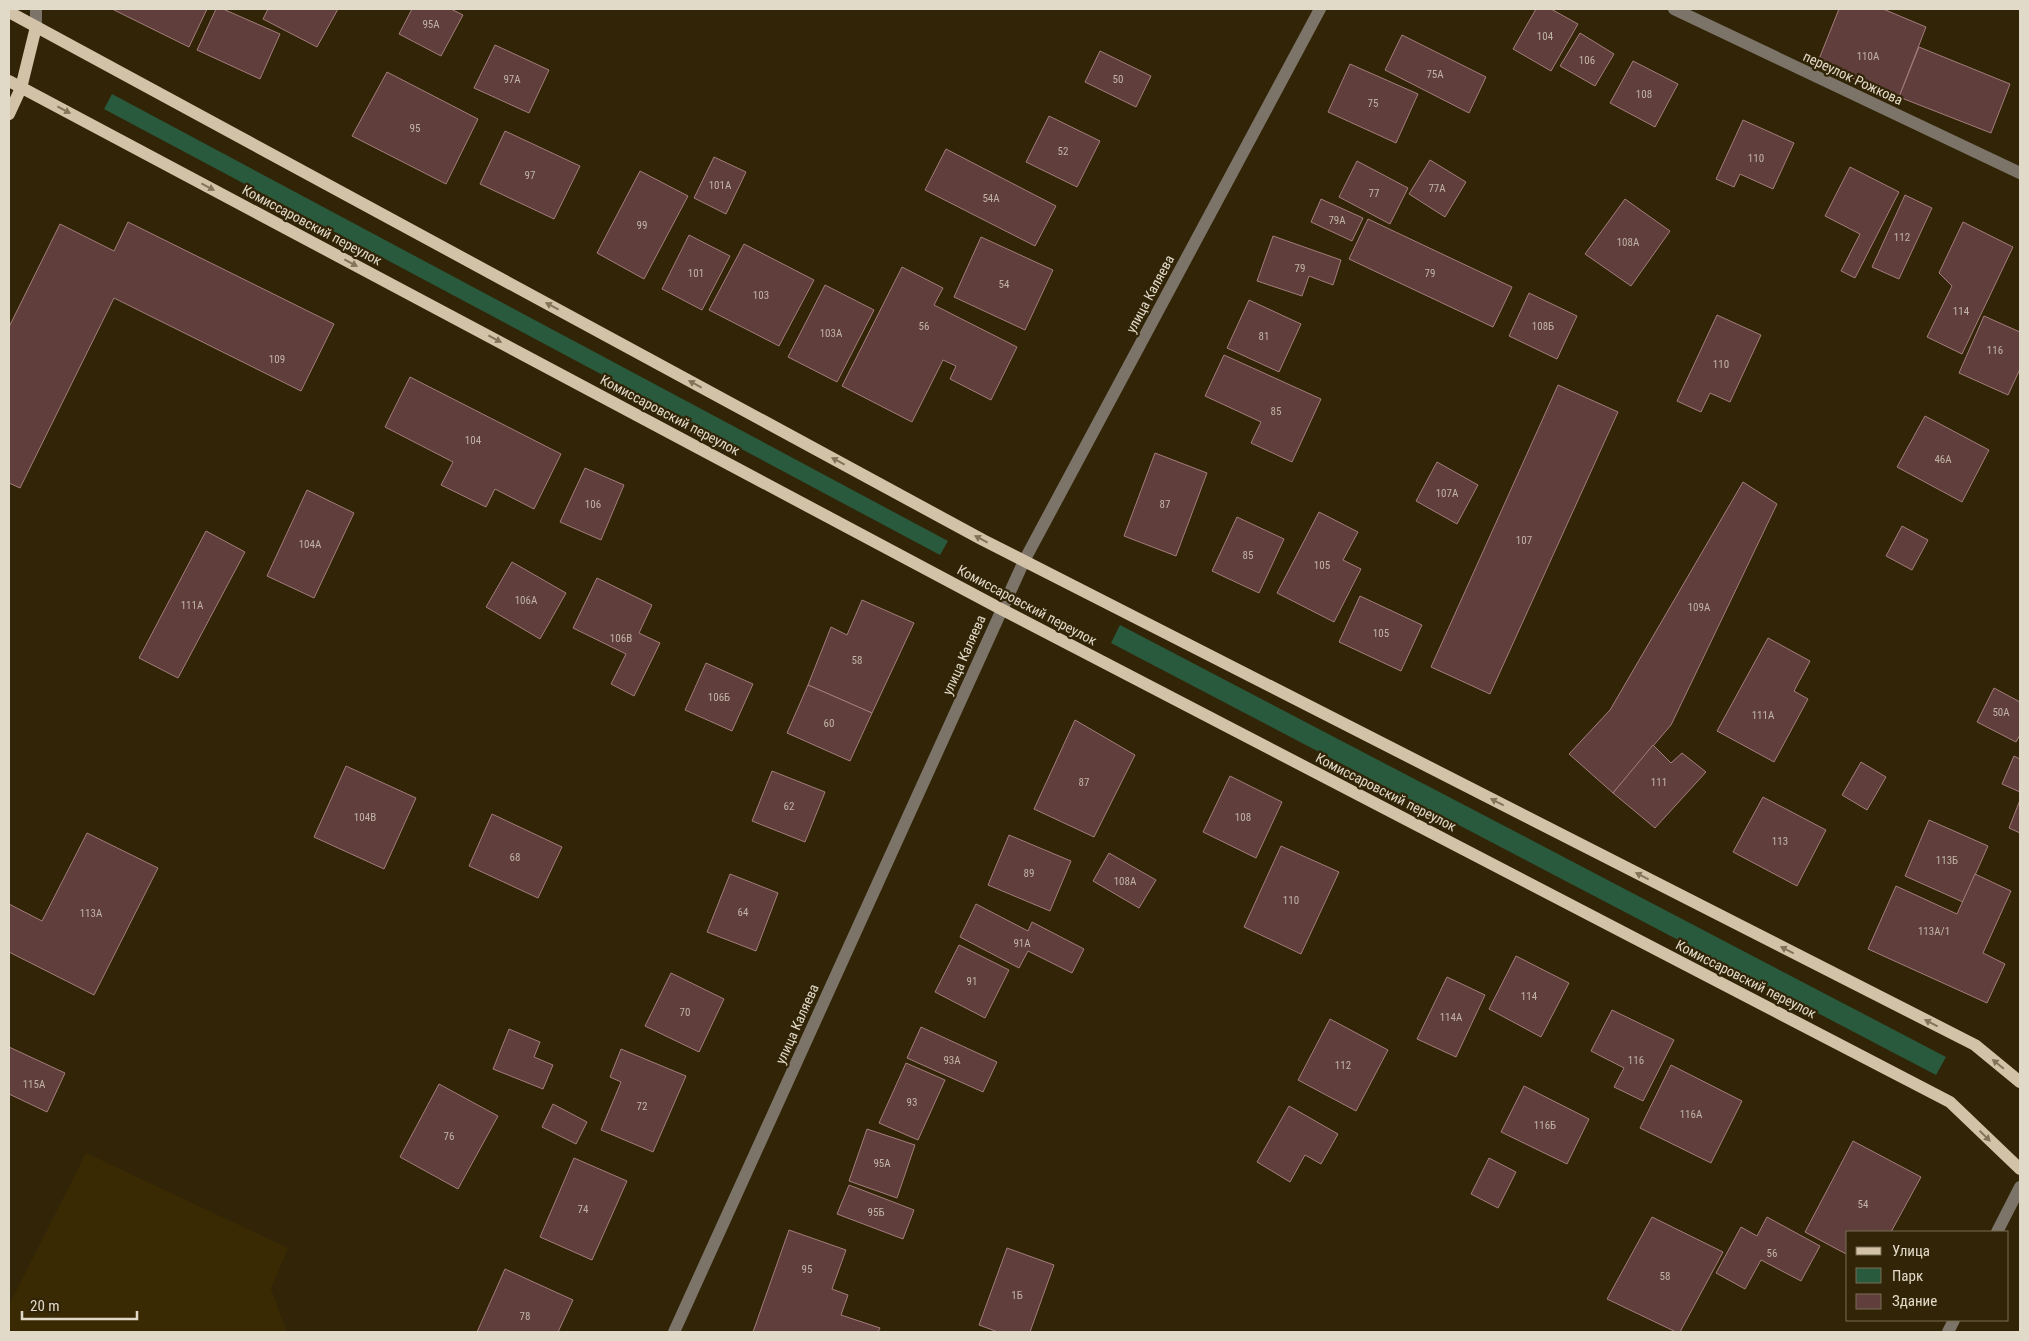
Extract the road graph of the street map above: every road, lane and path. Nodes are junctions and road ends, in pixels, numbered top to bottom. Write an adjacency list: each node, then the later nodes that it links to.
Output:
1 (36, 9): 5 (street)
2 (1320, 9): 10 (street, улица Каляева)
3 (1674, 9): 9 (street, переулок Рожкова)
4 (9, 12): 5 (main road)
5 (36, 27): 7 (main road); 10 (main road, one-way to 5)
6 (9, 81): 7 (main road, Комиссаровский переулок)
7 (21, 88): 8 (main road); 11 (main road, Комиссаровский переулок, one-way to 11)
8 (9, 114)
9 (2020, 174)
10 (1024, 561): 11 (street, улица Каляева); 12 (main road, one-way to 10)
11 (1001, 609): 13 (main road, Комиссаровский переулок, one-way to 13); 16 (street, улица Каляева)
12 (2020, 1082)
13 (2020, 1169)
14 (2020, 1187): 15 (street)
15 (1998, 1231)
16 (674, 1332)

